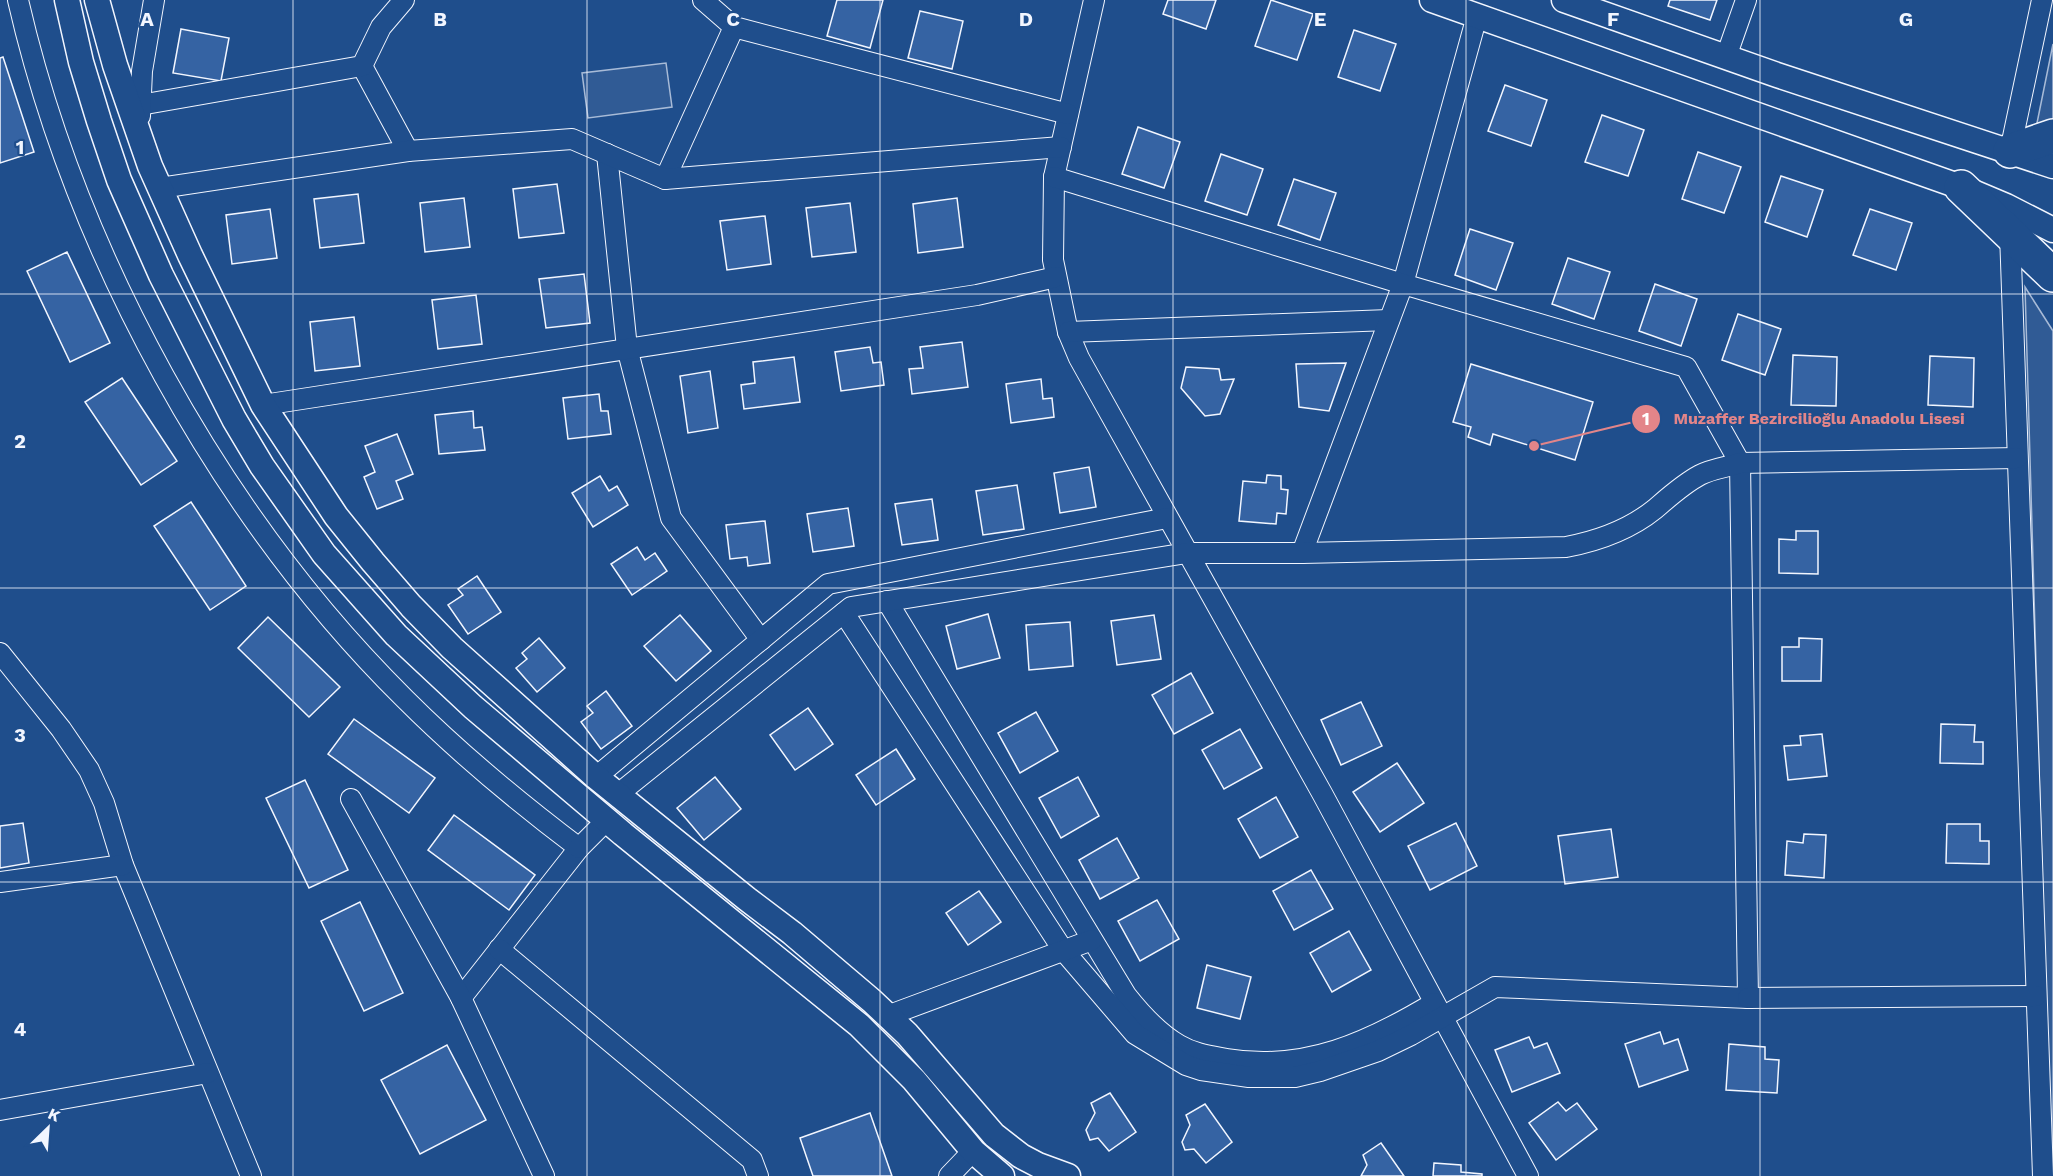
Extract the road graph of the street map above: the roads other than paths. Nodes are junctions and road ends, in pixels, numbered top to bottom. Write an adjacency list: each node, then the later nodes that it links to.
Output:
1 (18, 0): 51 (street)
2 (67, 0): 50 (street)
3 (97, 0): 19 (street)
4 (154, 0): 16 (street)
5 (404, 0): 15 (street)
6 (703, 0): 13 (street)
7 (1094, 0): 17 (street)
8 (1432, 0): 12 (street)
9 (1564, 0): 14 (street)
10 (1746, 0): 14 (street)
11 (2042, 0): 22 (street)
12 (1478, 16): 27 (street); 33 (street)
13 (734, 27): 17 (street); 26 (street)
14 (1726, 57): 22 (street)
15 (362, 66): 16 (street); 21 (street)
16 (140, 105): 19 (street)
17 (1068, 114): 20 (street)
18 (2053, 136): 22 (highway)
19 (140, 140): 28 (street)
20 (1061, 147): 25 (street); 26 (street)
21 (408, 151): 23 (street); 28 (street)
22 (2010, 151): 24 (street)
23 (607, 154): 26 (street); 36 (street)
24 (2053, 166)
25 (1054, 177): 32 (street); 33 (street)
26 (665, 179)
27 (1961, 187): 29 (street); 30 (highway)
28 (160, 188): 37 (street)
29 (2053, 230)
30 (2010, 233): 31 (highway); 38 (street)
31 (2053, 275)
32 (1056, 277): 35 (street); 36 (street)
33 (1402, 284): 34 (street); 39 (street)
34 (1389, 320): 35 (street); 42 (street)
35 (1068, 332): 40 (street)
36 (627, 348): 37 (street); 45 (street)
37 (263, 405): 47 (street)
38 (2017, 458): 39 (street); 57 (street)
39 (1740, 463): 42 (street); 59 (street)
40 (1167, 518): 41 (street); 45 (street)
41 (1187, 553): 42 (street); 43 (street); 60 (street)
42 (1302, 553)
43 (887, 601): 44 (street); 54 (street)
44 (844, 613): 48 (street); 56 (street)
45 (761, 640): 47 (street)
46 (0, 653): 52 (street)
47 (596, 777): 48 (street)
48 (617, 795): 61 (street)
49 (351, 799): 58 (street)
50 (607, 820): 51 (street); 64 (street)
51 (579, 848): 55 (street)
52 (123, 865): 53 (street); 62 (street)
53 (0, 882)
54 (1092, 940): 56 (street); 60 (street)
55 (499, 949): 58 (street); 67 (street)
56 (1063, 950): 60 (street); 61 (street)
57 (2036, 996): 59 (street); 72 (street)
58 (461, 998): 66 (street)
59 (1748, 998): 60 (street)
60 (1438, 1010): 71 (street)
61 (887, 1016): 70 (street)
62 (208, 1073): 63 (street); 65 (street)
63 (0, 1110)
64 (973, 1151): 68 (street); 69 (street)
65 (251, 1176)
66 (544, 1176)
67 (758, 1176)
68 (949, 1176)
69 (1002, 1176)
70 (1068, 1176)
71 (1528, 1176)
72 (2043, 1176)

